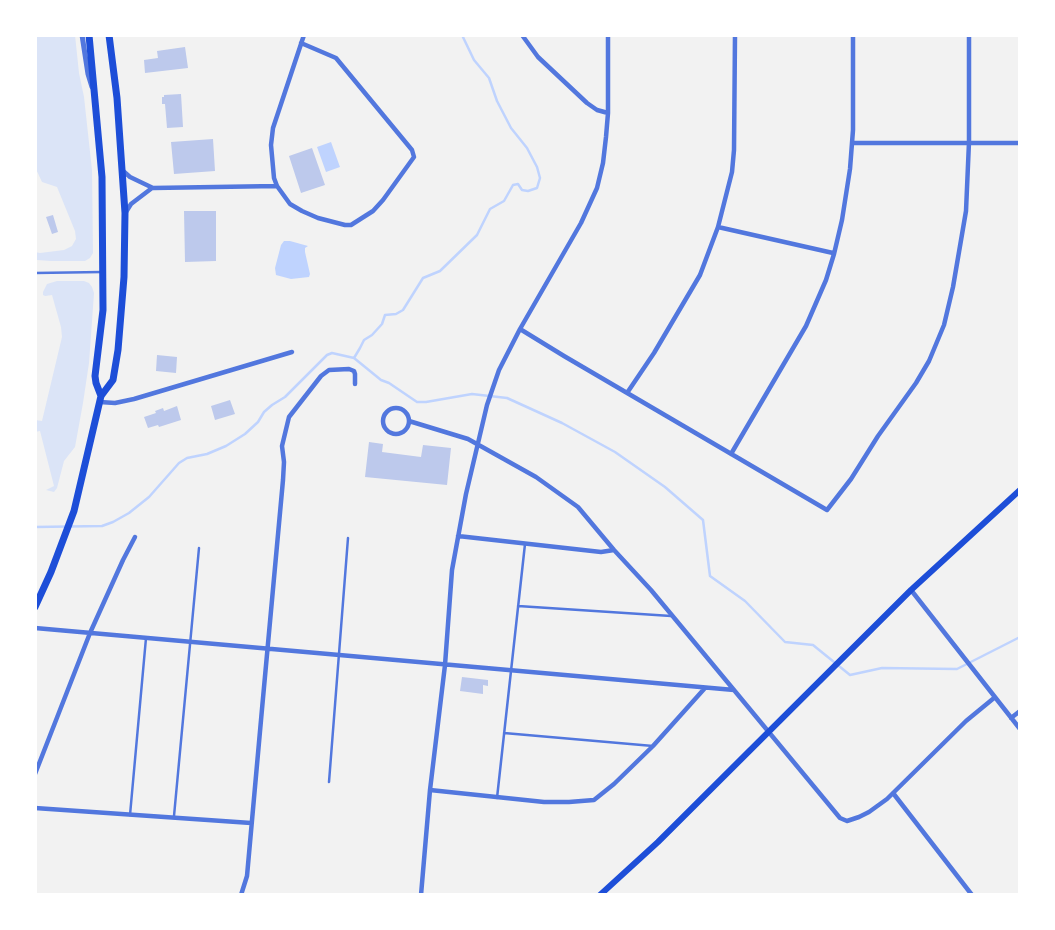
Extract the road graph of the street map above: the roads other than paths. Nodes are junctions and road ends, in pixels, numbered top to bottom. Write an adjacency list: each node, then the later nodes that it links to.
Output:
1 (82, 35): 11 (street)
2 (89, 35): 11 (main road)
3 (109, 35): 16 (main road)
4 (304, 35): 10 (street)
5 (522, 35): 12 (street)
6 (608, 35): 12 (street)
7 (735, 35): 20 (street)
8 (853, 35): 14 (street)
9 (969, 35): 13 (street)
10 (302, 43): 17 (street); 17 (street)
11 (94, 95): 22 (main road)
12 (608, 113): 24 (street)
13 (969, 142): 14 (street); 15 (street); 31 (street)
14 (852, 143): 21 (street)
15 (1020, 143)
16 (122, 170): 18 (street); 19 (main road)
17 (277, 186): 18 (street)
18 (153, 188): 19 (street)
19 (125, 213): 28 (main road)
20 (718, 228): 21 (street); 27 (street)
21 (834, 254): 31 (street)
22 (102, 272): 23 (lane); 28 (main road)
23 (35, 273)
24 (520, 329): 27 (street); 30 (street)
25 (292, 352): 28 (street)
26 (355, 384): 47 (street)
27 (626, 393): 31 (street)
28 (101, 399): 41 (main road)
29 (409, 421): 29 (street); 30 (street)
30 (478, 445): 33 (street); 38 (street)
31 (731, 454)
32 (1020, 490): 39 (main road)
33 (458, 536): 36 (street); 49 (street)
34 (135, 537): 44 (street)
35 (348, 538): 48 (lane)
36 (525, 544): 38 (street); 40 (lane)
37 (199, 548): 46 (lane)
38 (614, 550): 42 (street)
39 (911, 590): 53 (street); 57 (main road)
40 (518, 606): 42 (lane); 50 (lane)
41 (35, 607)
42 (671, 616): 52 (street)
43 (35, 628): 44 (street)
44 (90, 634): 45 (street); 60 (street)
45 (146, 638): 46 (street); 66 (lane)
46 (190, 642): 47 (street); 67 (lane)
47 (268, 649): 48 (street); 68 (street)
48 (339, 656): 49 (street); 61 (lane)
49 (445, 664): 50 (street); 62 (street)
50 (511, 670): 51 (street); 58 (lane)
51 (706, 688): 52 (street); 59 (street)
52 (735, 690): 57 (street)
53 (994, 698): 55 (street); 63 (street)
54 (1020, 711): 55 (street)
55 (1011, 718): 56 (street)
56 (1020, 729)
57 (769, 731): 63 (street); 71 (main road)
58 (504, 733): 59 (lane); 64 (lane)
59 (653, 746): 64 (street)
60 (35, 774)
61 (330, 782)
62 (430, 790): 64 (street); 70 (street)
63 (893, 793): 72 (street)
64 (497, 798)
65 (35, 808): 66 (street)
66 (130, 815): 67 (street)
67 (174, 818): 68 (street)
68 (251, 823): 69 (street)
69 (241, 895)
70 (421, 895)
71 (600, 895)
72 (972, 895)

